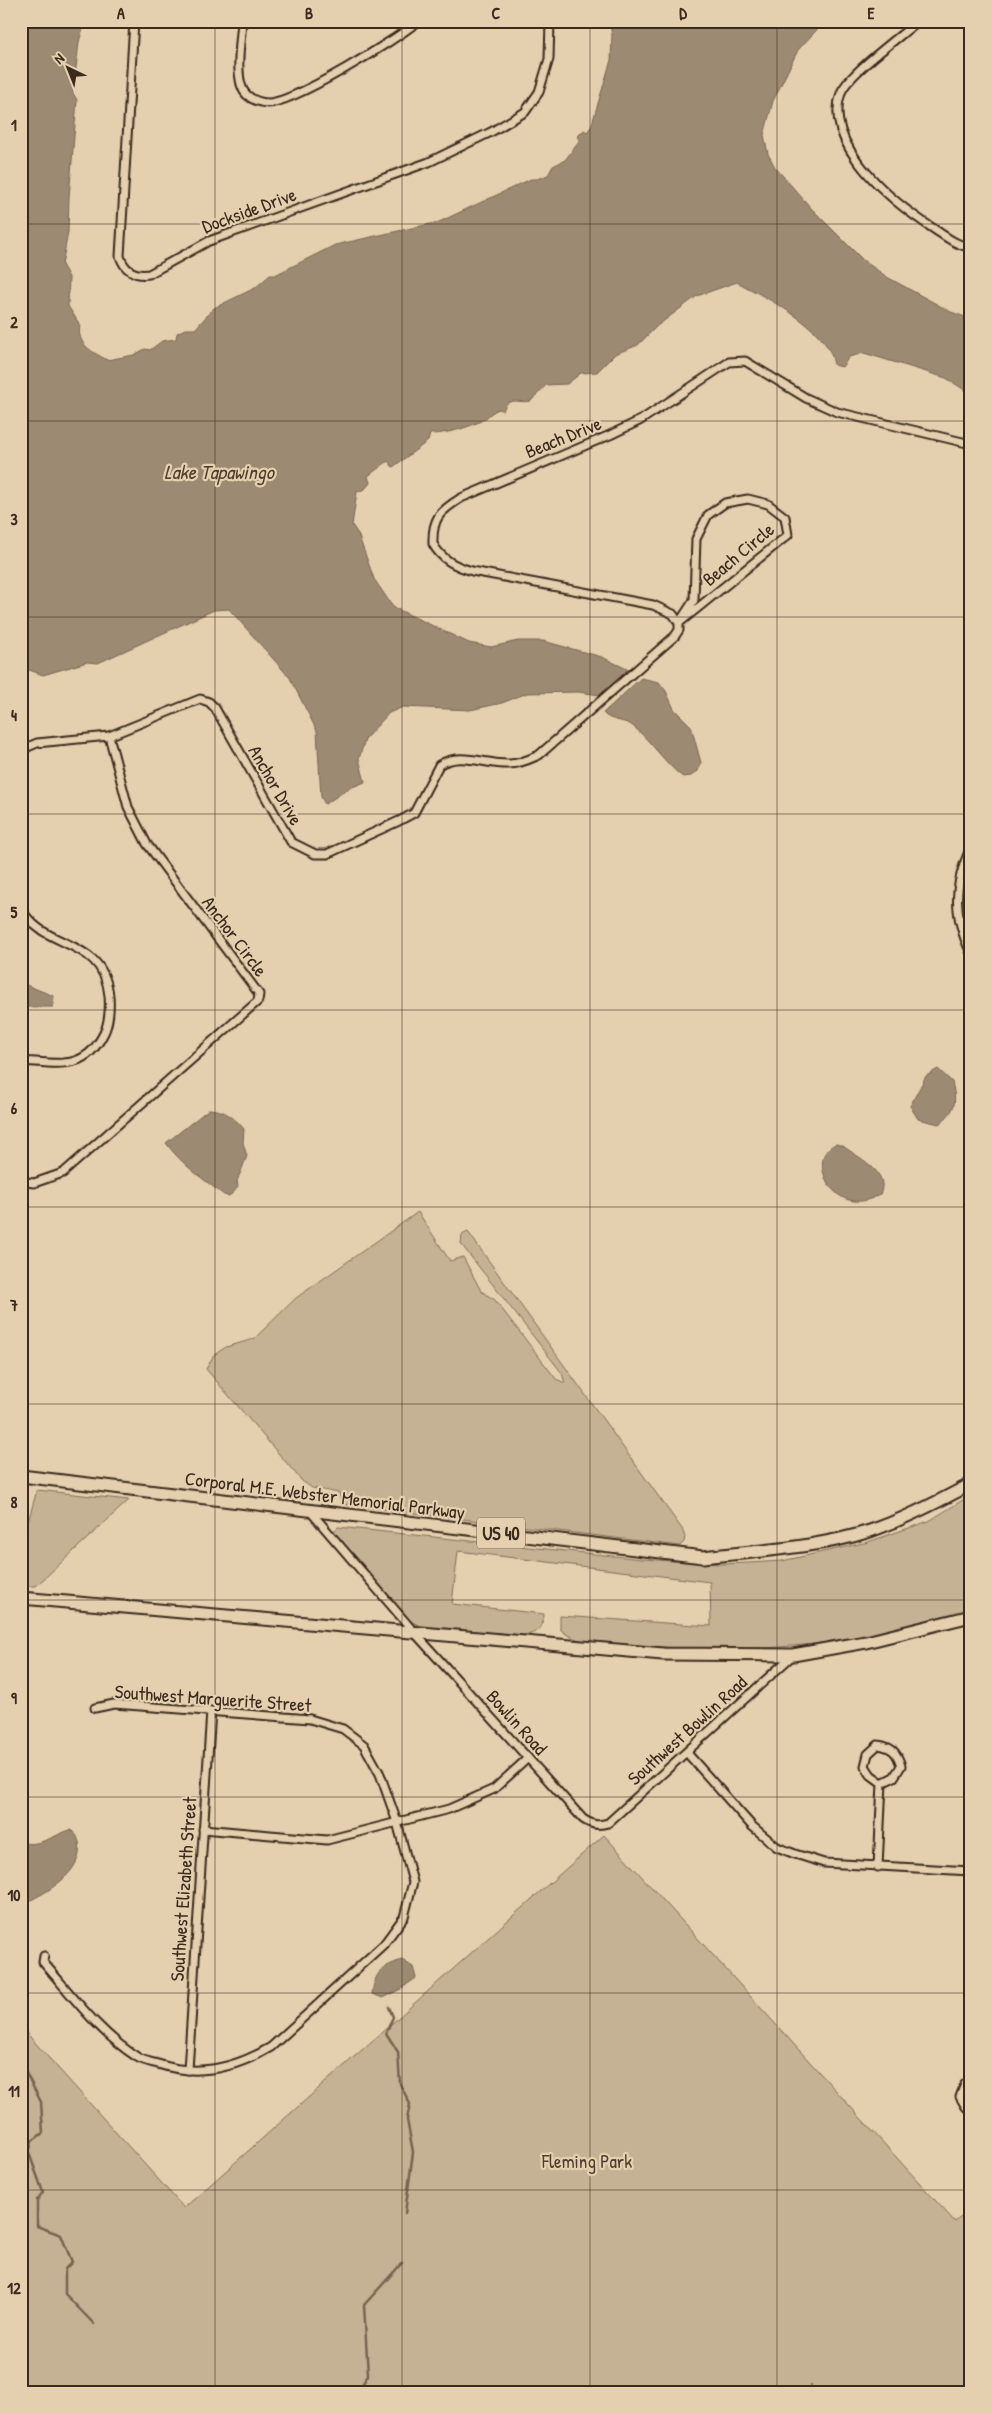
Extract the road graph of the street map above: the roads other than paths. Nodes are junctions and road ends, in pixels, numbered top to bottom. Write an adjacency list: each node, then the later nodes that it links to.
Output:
1 (134, 21): 4 (street, Dockside Drive)
2 (242, 21): 3 (street)
3 (418, 21)
4 (550, 21)
5 (918, 21): 6 (street)
6 (971, 247)
7 (971, 444): 8 (street, Beach Drive)
8 (679, 624): 8 (street, Beach Circle); 9 (street, Anchor Drive)
9 (109, 736): 10 (street, Anchor Drive); 15 (street, Anchor Circle)
10 (21, 750)
11 (971, 847): 13 (street)
12 (21, 908): 14 (street)
13 (971, 954)
14 (21, 1061)
15 (21, 1181)
16 (21, 1476): 18 (main road, Corporal M.E. Webster Memorial Parkway / US 40)
17 (971, 1484): 18 (main road, Corporal M.E. Webster Memorial Parkway / US 40)
18 (310, 1511): 21 (street, Bowlin Road)
19 (21, 1598): 21 (main road)
20 (971, 1616): 22 (main road)
21 (414, 1632): 22 (main road); 26 (street, Bowlin Road)
22 (793, 1655): 25 (street, Southwest Bowlin Road)
23 (95, 1708): 24 (street, Southwest Marguerite Street)
24 (211, 1711): 28 (street, Southwest Marguerite Street); 30 (street, Southwest Elizabeth Street)
25 (687, 1753): 29 (street, Southwest Bowlin Road); 31 (street)
26 (528, 1758): 28 (street); 29 (street, Bowlin Road)
27 (882, 1783): 27 (street); 31 (street)
28 (397, 1822): 30 (street); 34 (street, Southwest Marguerite Street)
29 (600, 1825)
30 (203, 1828): 34 (street, Southwest Elizabeth Street)
31 (878, 1867): 32 (street)
32 (971, 1871)
33 (44, 1956): 34 (street, Southwest Marguerite Street)
34 (188, 2070)
35 (971, 2080): 36 (street)
36 (971, 2109)

